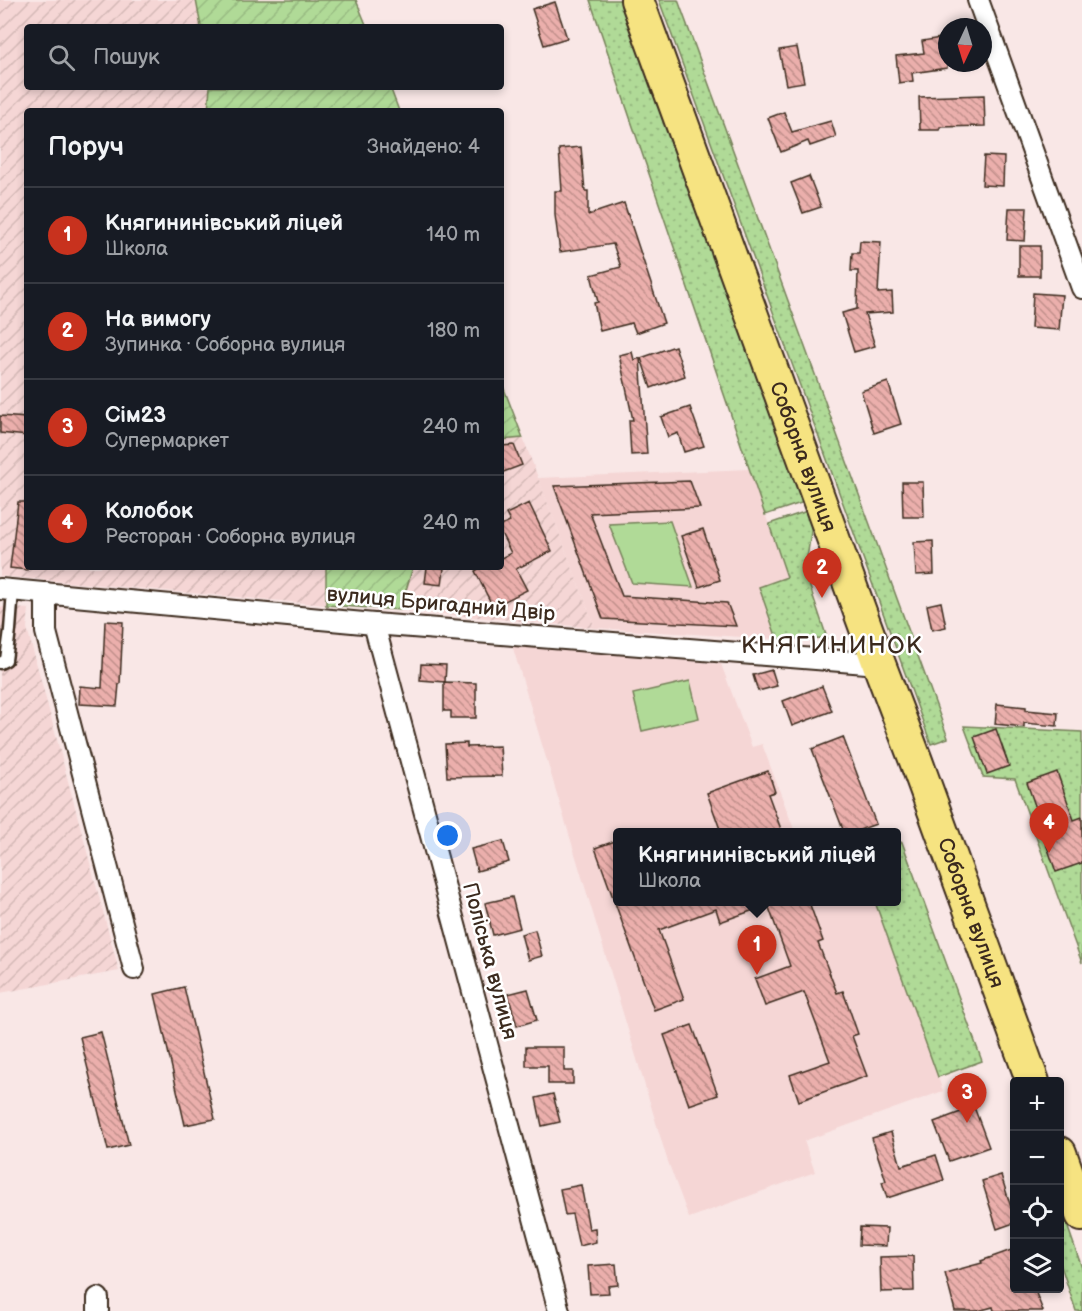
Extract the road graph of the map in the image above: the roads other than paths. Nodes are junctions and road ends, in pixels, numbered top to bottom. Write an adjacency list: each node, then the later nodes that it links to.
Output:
1 (638, 0): 8 (main road, Соборна вулиця)
2 (978, 0): 3 (street)
3 (1082, 288)
4 (7, 590): 5 (street, вулиця Бригадний Двір); 7 (lane)
5 (46, 593): 6 (street, вулиця Бригадний Двір); 9 (street)
6 (374, 624): 8 (street, вулиця Бригадний Двір); 13 (street, Поліська вулиця)
7 (0, 663)
8 (879, 664): 10 (main road, Соборна вулиця)
9 (134, 969)
10 (1031, 1077)
11 (1064, 1166): 12 (main road)
12 (1082, 1215)
13 (560, 1311)

